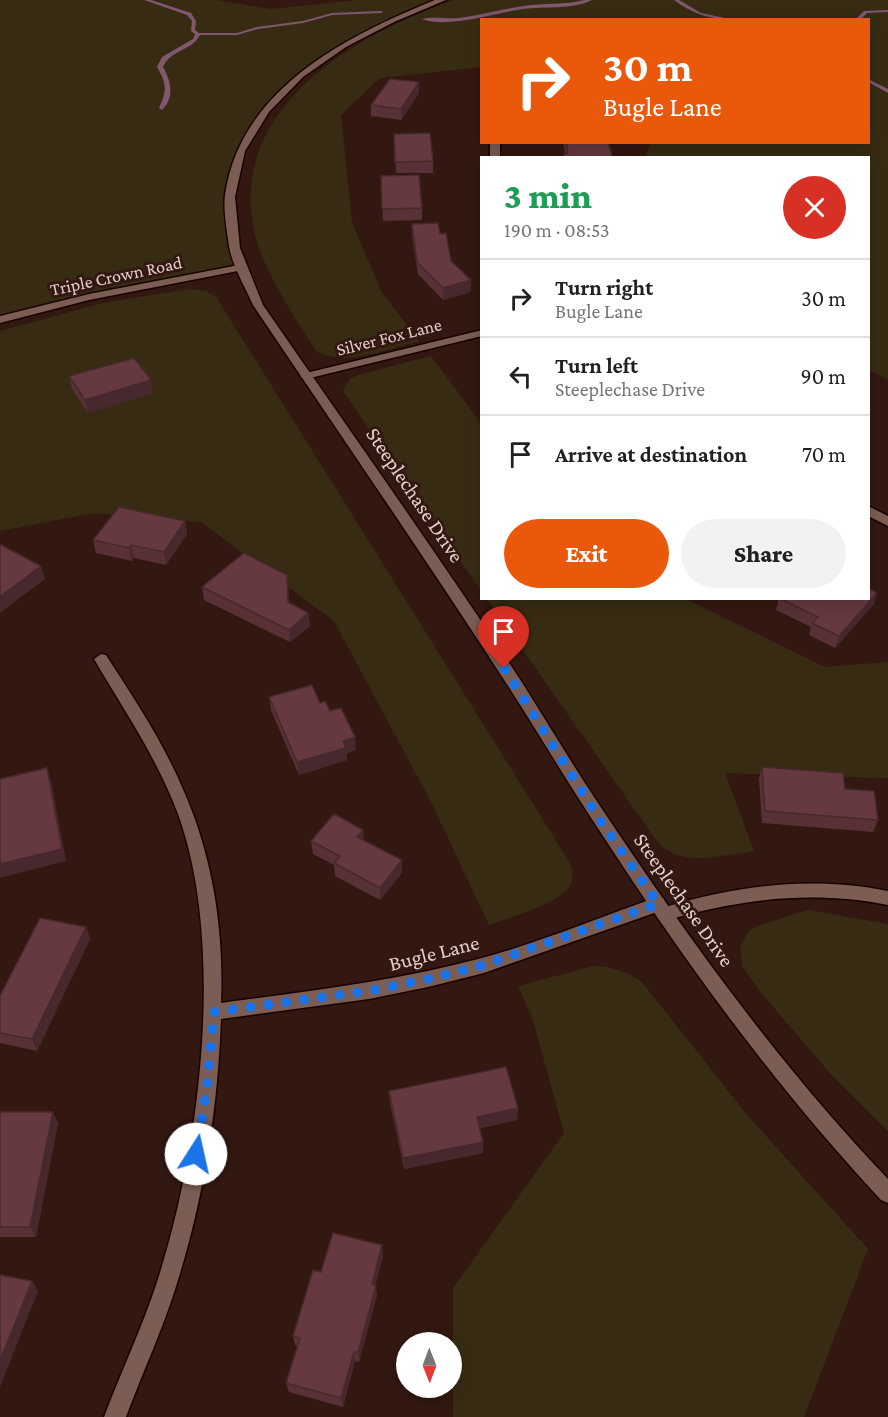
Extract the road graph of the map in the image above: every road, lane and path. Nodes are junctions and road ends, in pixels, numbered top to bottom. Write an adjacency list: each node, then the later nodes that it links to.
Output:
1 (442, 0): 2 (street, Steeplechase Drive)
2 (239, 268): 3 (street, Triple Crown Road); 5 (street, Steeplechase Drive)
3 (0, 320)
4 (480, 333): 5 (street, Silver Fox Lane)
5 (306, 376): 10 (street, Steeplechase Drive)
6 (870, 511): 7 (street)
7 (888, 522)
8 (101, 659): 11 (street)
9 (888, 898): 10 (street, Bugle Lane)
10 (661, 909): 11 (street, Bugle Lane); 12 (street, Steeplechase Drive)
11 (214, 1012): 13 (street)
12 (888, 1192)
13 (115, 1417)

